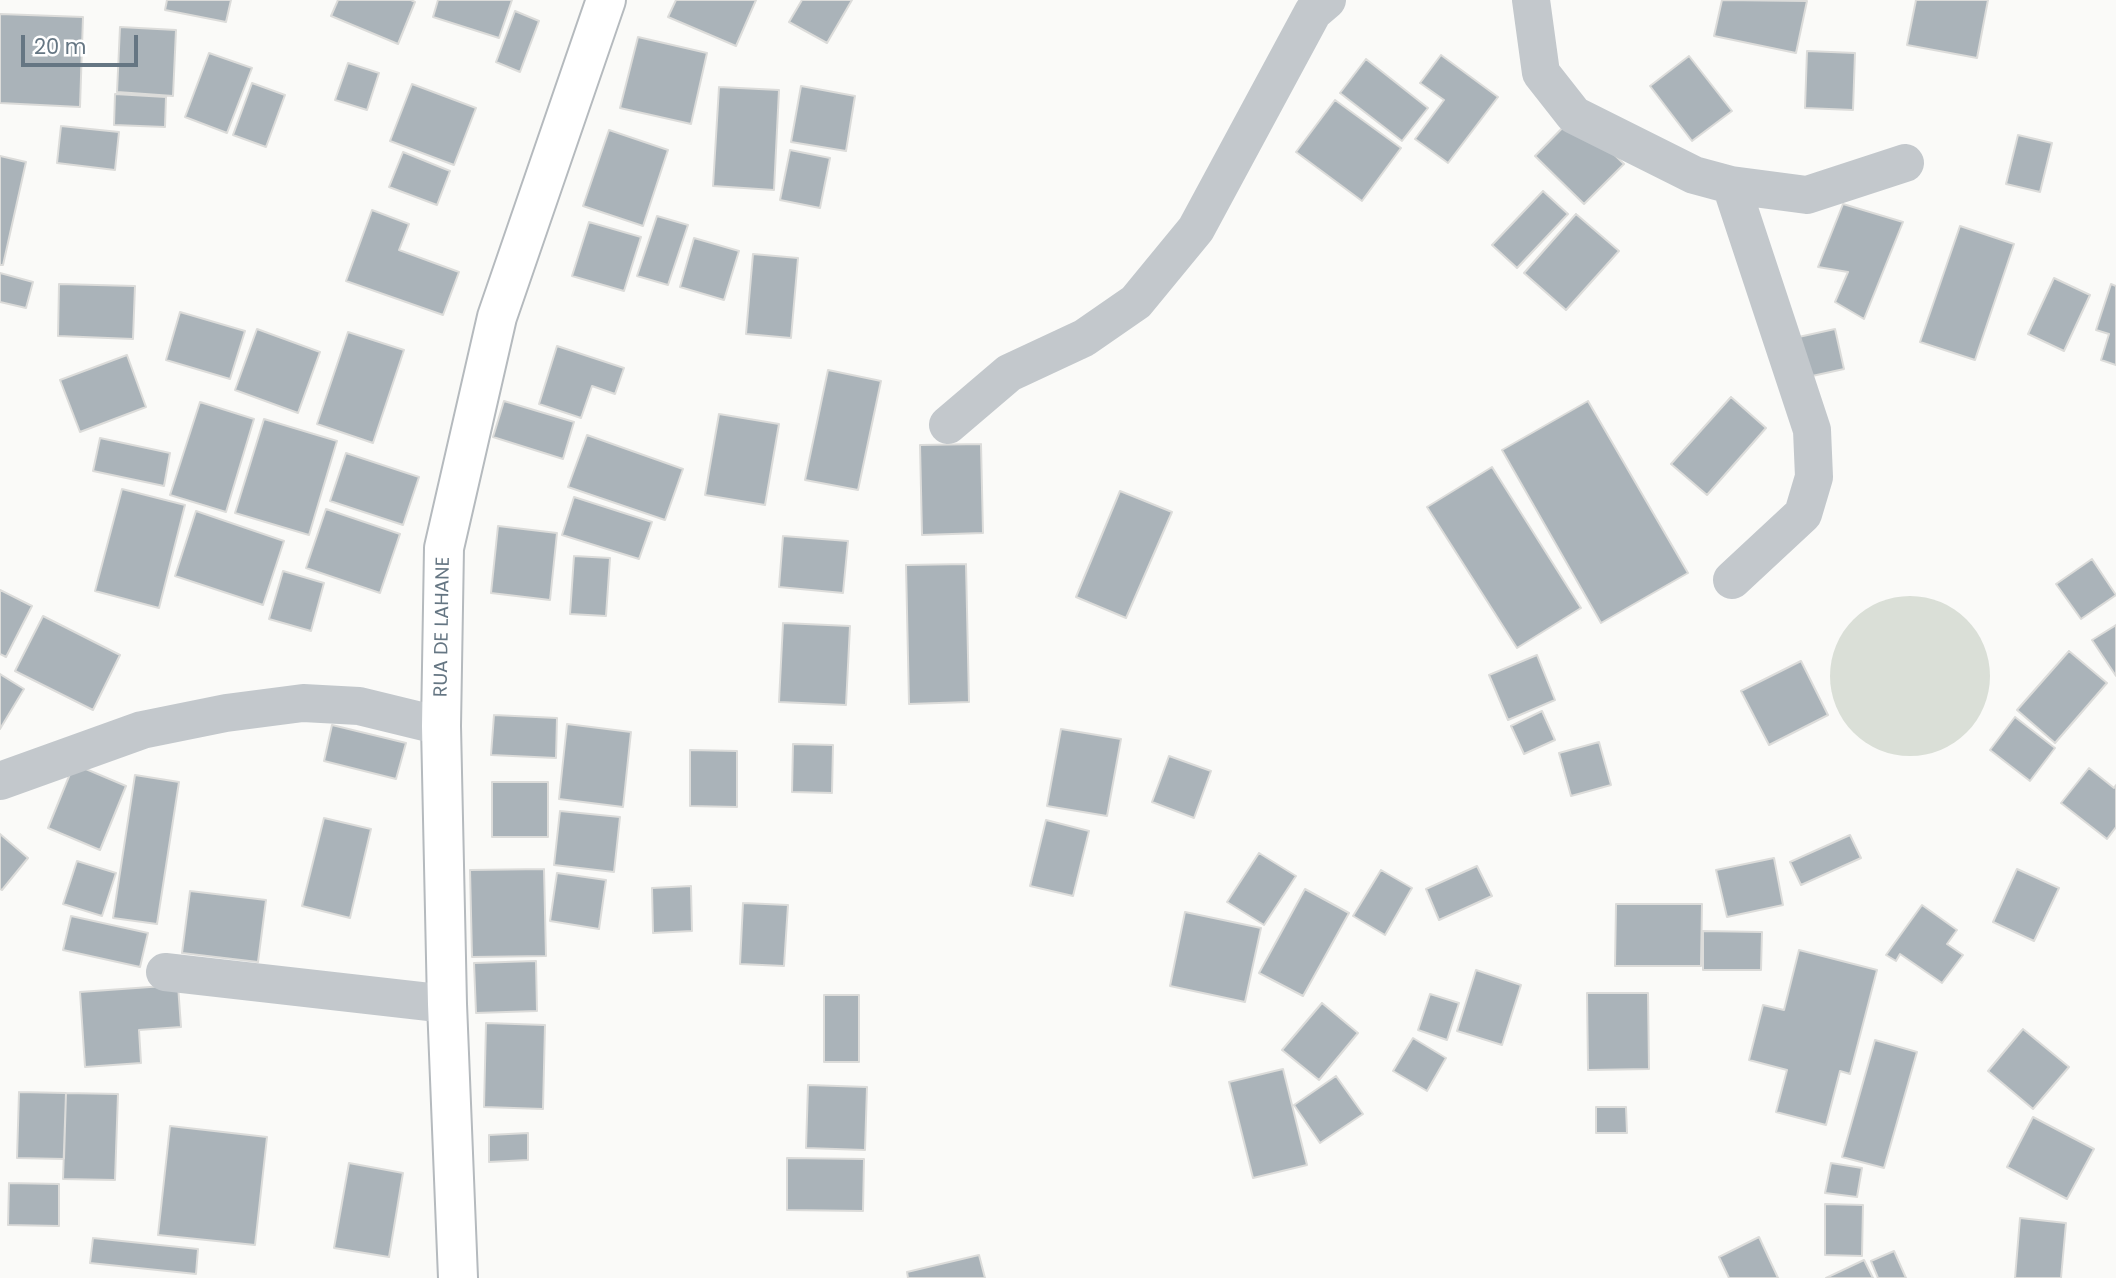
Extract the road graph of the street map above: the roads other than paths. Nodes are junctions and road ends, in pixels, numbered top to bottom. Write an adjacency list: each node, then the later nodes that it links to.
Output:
1 (606, 0): 8 (main road, RUA DE LAHANE)
2 (1531, 0): 5 (street)
3 (1315, 4): 6 (street)
4 (1905, 163): 5 (street)
5 (1731, 185): 7 (street)
6 (948, 425)
7 (1732, 580)
8 (441, 726): 9 (street); 11 (main road, RUA DE LAHANE)
9 (0, 781)
10 (165, 972): 11 (street)
11 (447, 1004): 12 (main road, RUA DE LAHANE)
12 (458, 1278)

